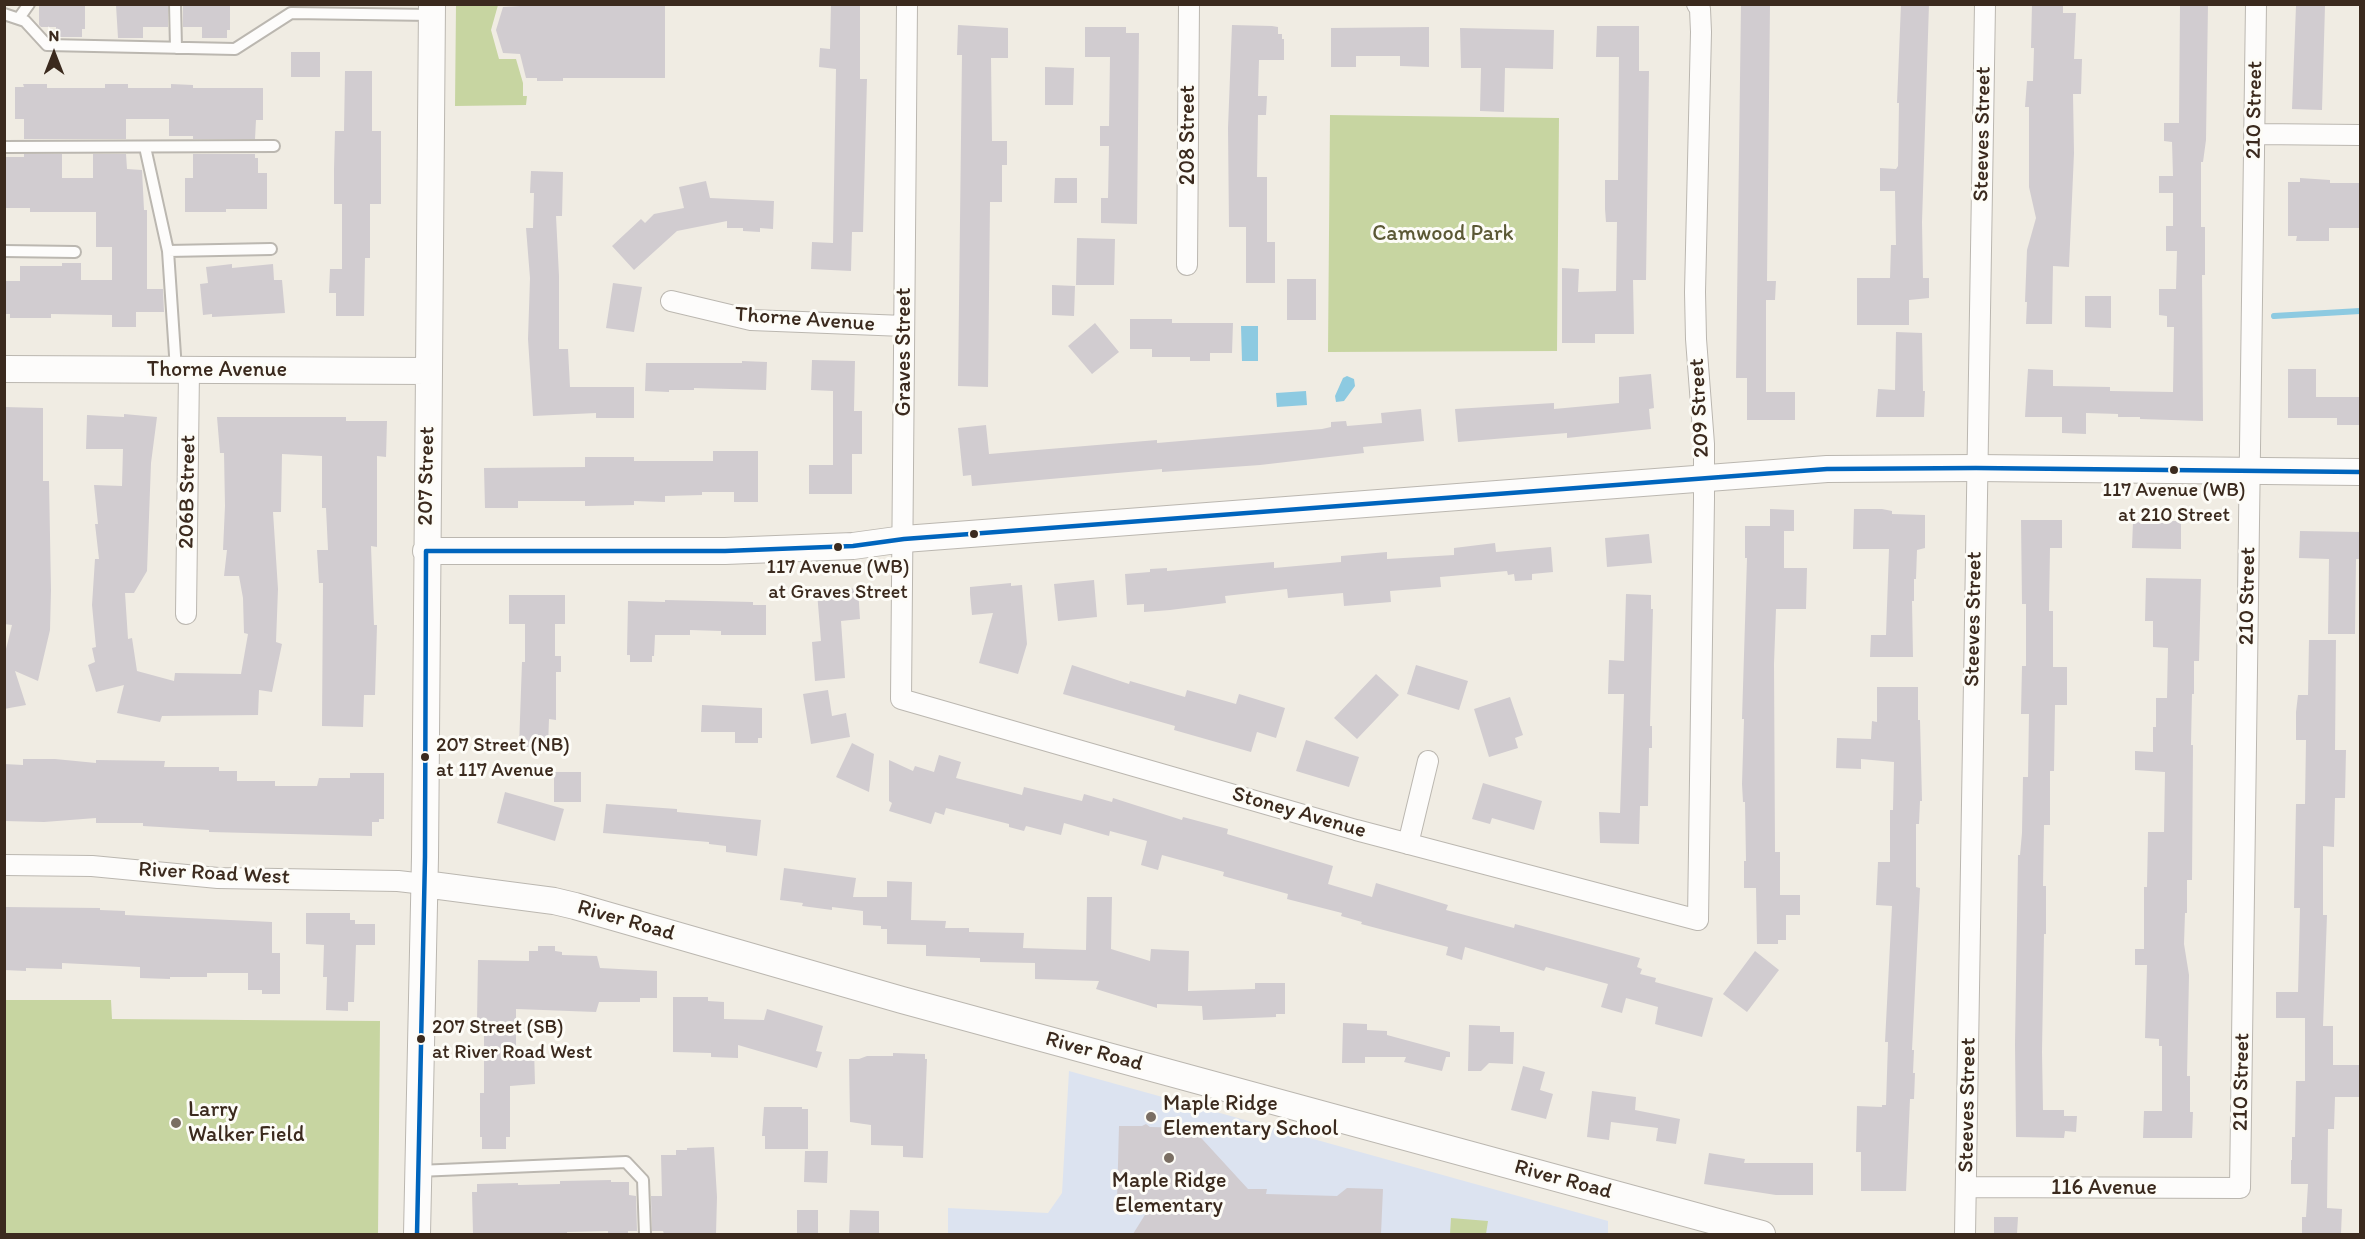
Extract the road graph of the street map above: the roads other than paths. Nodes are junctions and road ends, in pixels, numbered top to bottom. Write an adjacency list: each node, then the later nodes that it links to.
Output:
1 (29, 4): 10 (lane)
2 (175, 4): 11 (lane)
3 (907, 4): 23 (street, Graves Street)
4 (1189, 4): 21 (street, 208 Street)
5 (1697, 4): 30 (street, 209 Street)
6 (1986, 4): 27 (street, Steeves Street)
7 (2256, 4): 12 (street, 210 Street)
8 (432, 10): 11 (lane); 26 (street, 207 Street)
9 (4, 14): 10 (lane)
10 (19, 18): 11 (lane)
11 (176, 48)
12 (2255, 134): 13 (street); 28 (street, 210 Street)
13 (2361, 135)
14 (274, 146): 16 (lane)
15 (4, 147): 16 (lane)
16 (145, 147): 19 (lane)
17 (271, 249): 19 (lane)
18 (4, 251): 20 (lane)
19 (168, 251): 25 (lane)
20 (75, 252)
21 (1187, 265)
22 (671, 301): 23 (street, Thorne Avenue)
23 (904, 326): 31 (street, Graves Street)
24 (4, 369): 25 (street, Thorne Avenue)
25 (182, 370): 26 (street, Thorne Avenue); 33 (street, 206B Street)
26 (429, 371): 32 (street, 207 Street)
27 (1976, 468): 28 (street); 30 (street); 41 (street, Steeves Street)
28 (2250, 471): 29 (street); 42 (street, 210 Street)
29 (2361, 472)
30 (1703, 478): 31 (street); 39 (street, 209 Street)
31 (904, 539): 32 (street); 34 (street, Graves Street)
32 (426, 551): 38 (street, 207 Street)
33 (186, 614)
34 (901, 699): 36 (street, Stoney Avenue)
35 (1428, 761): 36 (street)
36 (1408, 844): 39 (street, Stoney Avenue)
37 (4, 865): 38 (street, River Road West)
38 (424, 884): 40 (street, 207 Street); 45 (street, River Road)
39 (1698, 920)
40 (418, 1171): 43 (street, 207 Street); 44 (lane)
41 (1967, 1187): 42 (street, 116 Avenue); 46 (street, Steeves Street)
42 (2240, 1188)
43 (417, 1234)
44 (645, 1234)
45 (1762, 1234)
46 (1965, 1234)

